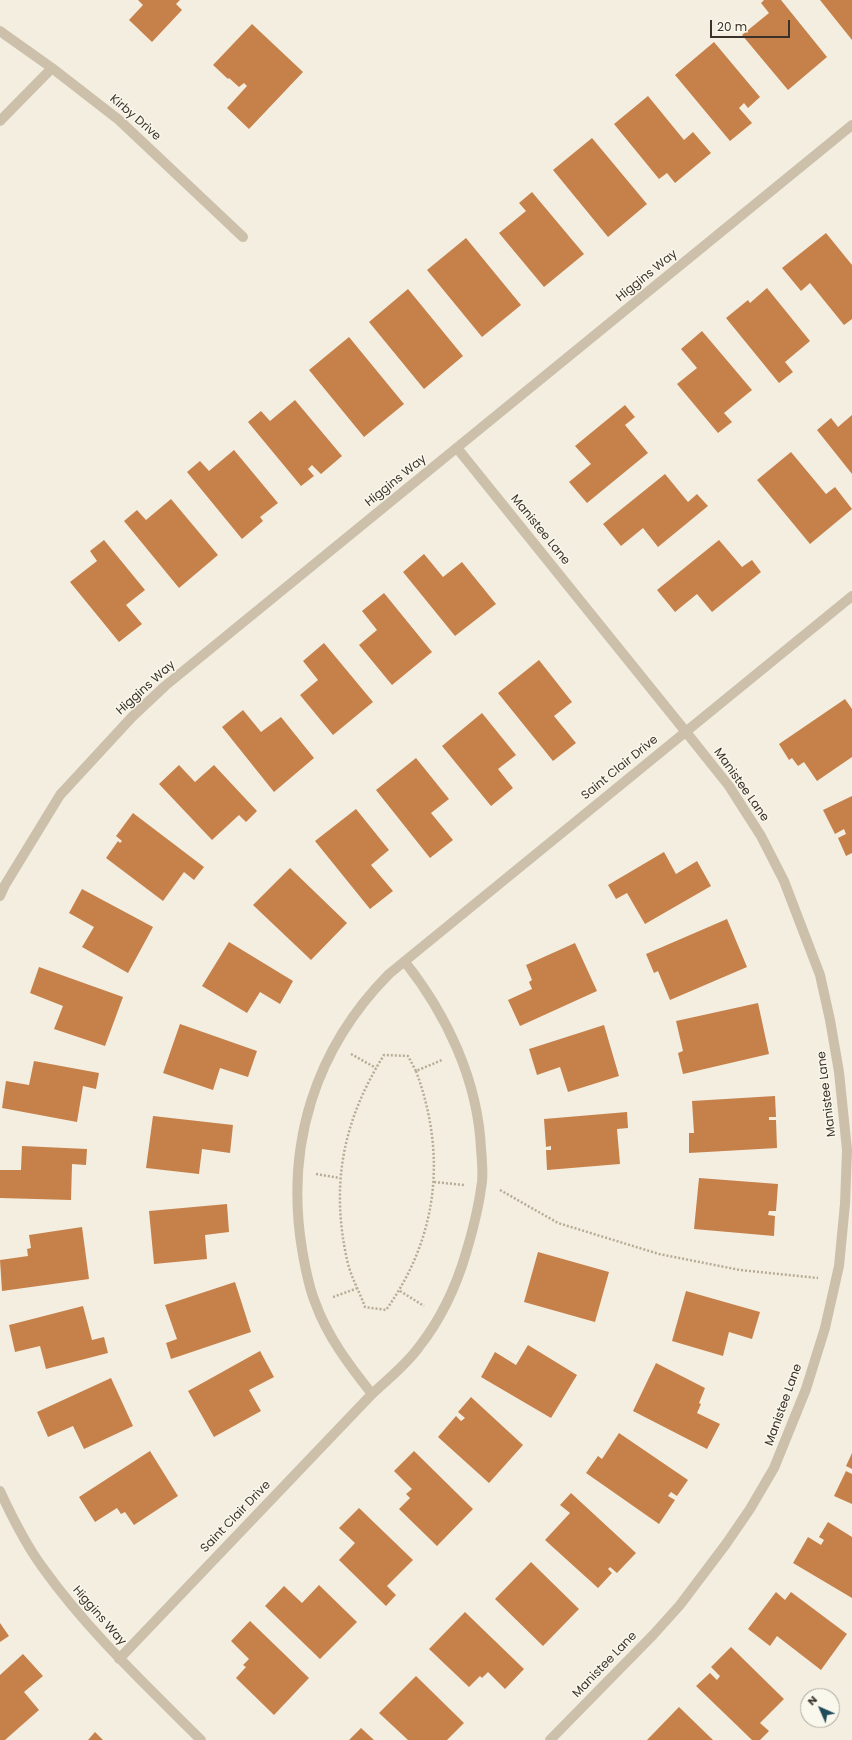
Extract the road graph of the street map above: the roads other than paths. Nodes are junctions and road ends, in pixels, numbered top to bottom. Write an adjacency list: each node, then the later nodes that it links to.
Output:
1 (0, 31): 2 (street, Kirby Drive)
2 (52, 68): 3 (street); 5 (street, Kirby Drive)
3 (0, 121)
4 (852, 125): 6 (street, Higgins Way)
5 (242, 237)
6 (457, 448): 8 (street, Manistee Lane); 9 (street, Higgins Way)
7 (852, 596): 8 (street, Saint Clair Drive)
8 (686, 732): 10 (street, Saint Clair Drive); 15 (street, Manistee Lane)
9 (0, 896)
10 (405, 962): 11 (street, Saint Clair Drive); 11 (street, Saint Clair Drive)
11 (372, 1394): 13 (street, Saint Clair Drive)
12 (0, 1491): 13 (street, Higgins Way)
13 (119, 1659): 14 (street, Higgins Way)
14 (201, 1740)
15 (550, 1740)

